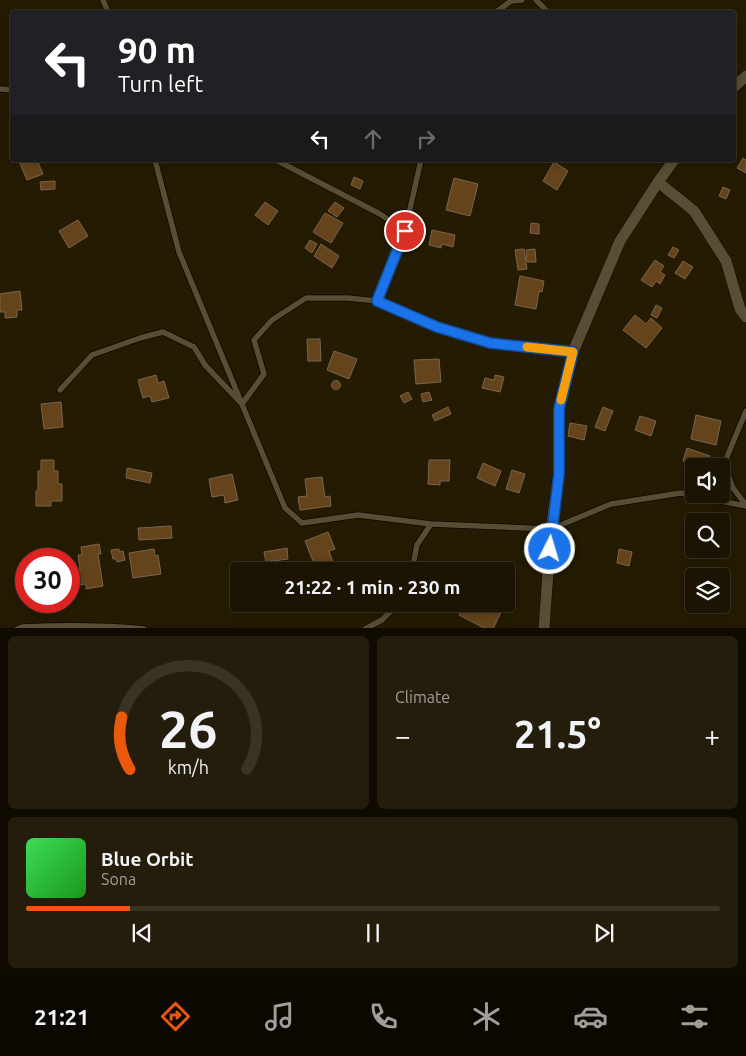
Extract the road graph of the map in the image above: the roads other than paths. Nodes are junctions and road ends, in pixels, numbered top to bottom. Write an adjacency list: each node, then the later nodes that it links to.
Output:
1 (522, 0): 3 (lane)
2 (536, 0): 4 (lane)
3 (499, 10)
4 (546, 10)
5 (746, 76): 6 (street)
6 (736, 85)
7 (156, 162): 17 (lane)
8 (280, 162): 12 (lane)
9 (421, 162): 12 (lane)
10 (673, 162): 11 (street)
11 (658, 182): 14 (street); 15 (street)
12 (405, 231): 13 (lane)
13 (377, 301): 15 (lane); 17 (lane)
14 (746, 317)
15 (573, 352): 21 (street)
16 (60, 390): 17 (lane)
17 (242, 404): 20 (lane)
18 (746, 411): 19 (lane)
19 (746, 505): 21 (lane)
20 (431, 524): 21 (lane); 22 (lane)
21 (551, 529): 29 (street)
22 (414, 562)
23 (390, 612): 24 (lane)
24 (382, 620): 27 (lane); 28 (lane)
25 (17, 628): 26 (lane)
26 (144, 628)
27 (365, 628)
28 (380, 628)
29 (544, 628)

